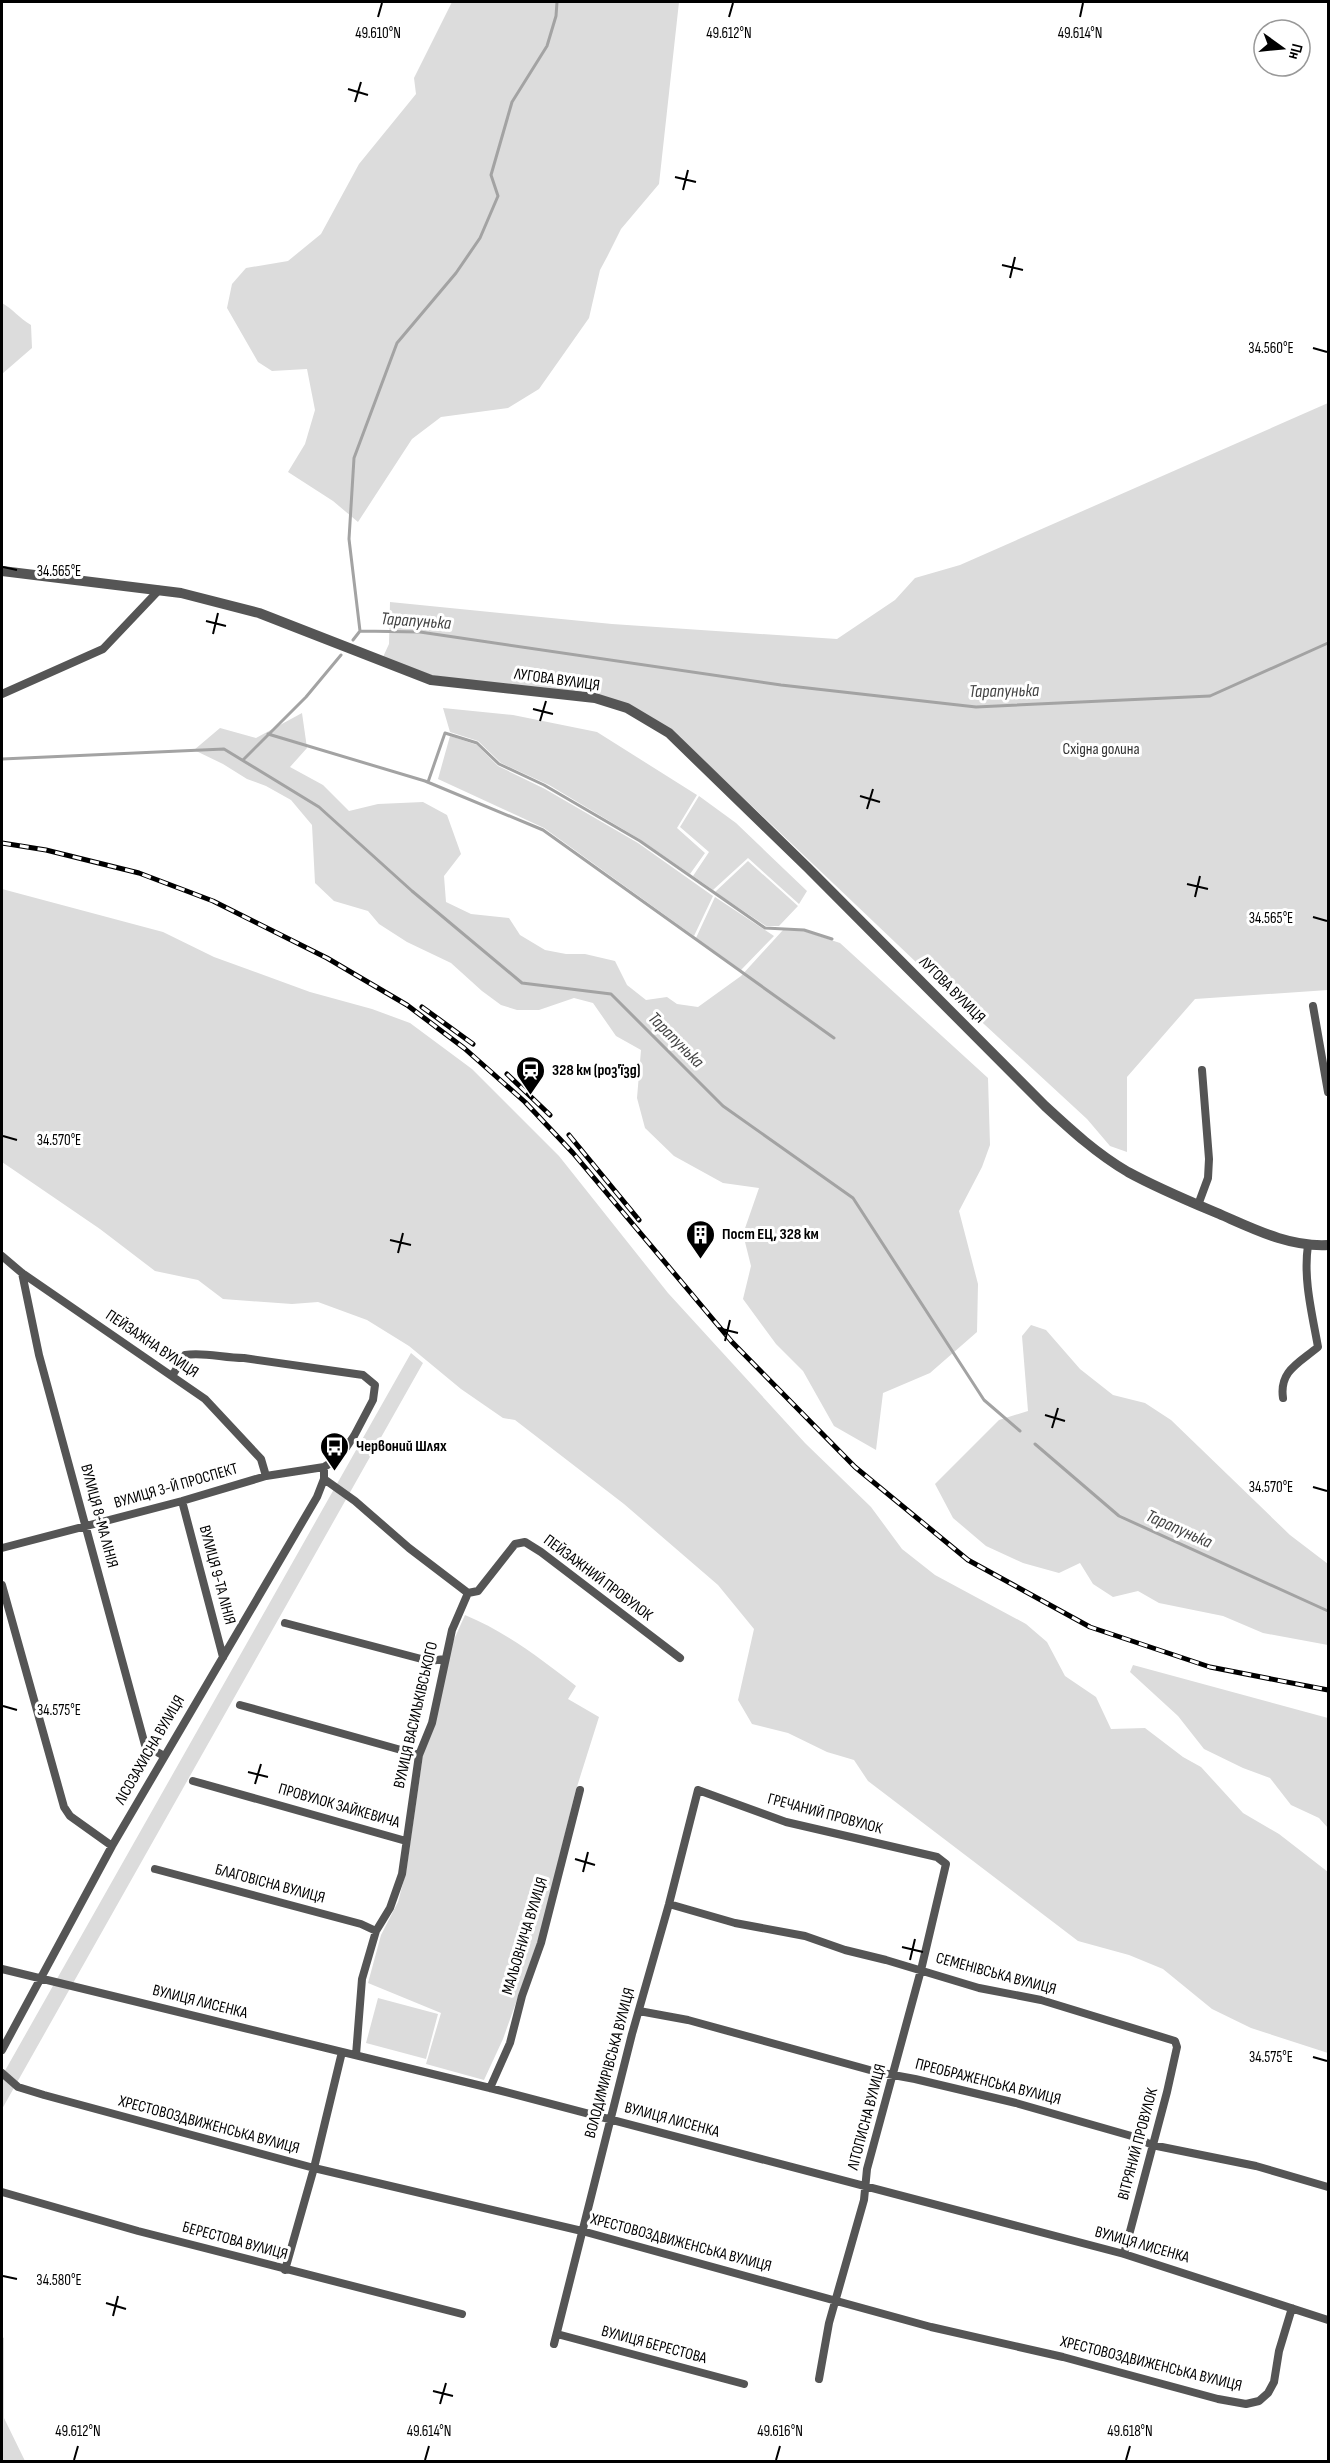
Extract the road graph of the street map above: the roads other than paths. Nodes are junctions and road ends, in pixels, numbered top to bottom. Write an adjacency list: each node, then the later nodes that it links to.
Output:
1 (2, 571): 2 (street, ЛУГОВА ВУЛИЦЯ)
2 (159, 590): 3 (street); 7 (street, ЛУГОВА ВУЛИЦЯ)
3 (2, 693)
4 (1313, 1006): 6 (street)
5 (1202, 1070): 7 (street)
6 (1329, 1092)
7 (1198, 1205): 8 (street, ЛУГОВА ВУЛИЦЯ)
8 (1308, 1245): 9 (street, ЛУГОВА ВУЛИЦЯ); 13 (street)
9 (1329, 1245)
10 (2, 1256): 11 (street, ПЕЙЗАЖНА ВУЛИЦЯ)
11 (22, 1273): 12 (street, ПЕЙЗАЖНА ВУЛИЦЯ); 18 (street, ВУЛИЦЯ 8-МА ЛІНІЯ)
12 (172, 1376): 14 (street); 15 (street, ПЕЙЗАЖНА ВУЛИЦЯ)
13 (1283, 1398)
14 (324, 1467): 15 (street, ВУЛИЦЯ 3-Й ПРОСПЕКТ); 16 (street, ЛІСОЗАХИСНА ВУЛИЦЯ)
15 (266, 1476): 17 (street, ВУЛИЦЯ 3-Й ПРОСПЕКТ)
16 (324, 1479): 21 (street); 23 (street, ЛІСОЗАХИСНА ВУЛИЦЯ)
17 (182, 1501): 18 (street, ВУЛИЦЯ 3-Й ПРОСПЕКТ); 23 (street, ВУЛИЦЯ 9-ТА ЛІНІЯ)
18 (86, 1526): 19 (street, ВУЛИЦЯ 3-Й ПРОСПЕКТ); 28 (street, ВУЛИЦЯ 8-МА ЛІНІЯ)
19 (2, 1548)
20 (2, 1585): 33 (street)
21 (468, 1593): 24 (street, ПЕЙЗАЖНИЙ ПРОВУЛОК); 25 (street, ВУЛИЦЯ ВАСИЛЬКІВСЬКОГО)
22 (285, 1623): 25 (street)
23 (223, 1657): 28 (street, ЛІСОЗАХИСНА ВУЛИЦЯ)
24 (680, 1658)
25 (445, 1659): 27 (street, ВУЛИЦЯ ВАСИЛЬКІВСЬКОГО)
26 (240, 1705): 27 (street)
27 (419, 1755): 32 (street, ВУЛИЦЯ ВАСИЛЬКІВСЬКОГО)
28 (164, 1756): 33 (street, ЛІСОЗАХИСНА ВУЛИЦЯ)
29 (193, 1781): 32 (street, ПРОВУЛОК ЗАЙКЕВИЧА)
30 (580, 1790): 48 (street, МАЛЬОВНИЧА ВУЛИЦЯ)
31 (698, 1790): 34 (street, ГРЕЧАНИЙ ПРОВУЛОК); 36 (street, ВОЛОДИМИРІВСЬКА ВУЛИЦЯ)
32 (406, 1841): 37 (street, ВУЛИЦЯ ВАСИЛЬКІВСЬКОГО)
33 (112, 1846): 40 (street, ЛІСОЗАХИСНА ВУЛИЦЯ)
34 (946, 1864): 39 (street, ЛІТОПИСНА ВУЛИЦЯ)
35 (155, 1869): 37 (street, БЛАГОВІСНА ВУЛИЦЯ)
36 (669, 1904): 39 (street, СЕМЕНІВСЬКА ВУЛИЦЯ); 41 (street, ВОЛОДИМИРІВСЬКА ВУЛИЦЯ)
37 (376, 1931): 45 (street, ВУЛИЦЯ ВАСИЛЬКІВСЬКОГО)
38 (2, 1969): 40 (street, ВУЛИЦЯ ЛИСЕНКА)
39 (921, 1970): 42 (street, СЕМЕНІВСЬКА ВУЛИЦЯ); 47 (street, ЛІТОПИСНА ВУЛИЦЯ)
40 (40, 1979): 43 (street, ЛІСОЗАХИСНА ВУЛИЦЯ); 44 (street, ВУЛИЦЯ ЛИСЕНКА)
41 (639, 2011): 47 (street, ПРЕОБРАЖЕНСЬКА ВУЛИЦЯ); 49 (street, ВОЛОДИМИРІВСЬКА ВУЛИЦЯ)
42 (1175, 2041): 50 (street, ВІТРЯНИЙ ПРОВУЛОК)
43 (2, 2050)
44 (342, 2052): 45 (street, ВУЛИЦЯ ЛИСЕНКА); 51 (street)
45 (356, 2055): 48 (street, ВУЛИЦЯ ЛИСЕНКА)
46 (2, 2073): 51 (street, ХРЕСТОВОЗДВИЖЕНСЬКА ВУЛИЦЯ)
47 (894, 2075): 50 (street, ПРЕОБРАЖЕНСЬКА ВУЛИЦЯ); 52 (street, ЛІТОПИСНА ВУЛИЦЯ)
48 (490, 2088): 49 (street, ВУЛИЦЯ ЛИСЕНКА)
49 (611, 2119): 52 (street, ВУЛИЦЯ ЛИСЕНКА); 55 (street, ВОЛОДИМИРІВСЬКА ВУЛИЦЯ)
50 (1152, 2145): 53 (street, ПРЕОБРАЖЕНСЬКА ВУЛИЦЯ); 56 (street, ВІТРЯНИЙ ПРОВУЛОК)
51 (314, 2168): 55 (street, ХРЕСТОВОЗДВИЖЕНСЬКА ВУЛИЦЯ); 57 (street)
52 (866, 2186): 56 (street, ВУЛИЦЯ ЛИСЕНКА); 58 (street, ЛІТОПИСНА ВУЛИЦЯ)
53 (1329, 2187)
54 (2, 2192): 57 (street, БЕРЕСТОВА ВУЛИЦЯ)
55 (582, 2231): 58 (street, ХРЕСТОВОЗДВИЖЕНСЬКА ВУЛИЦЯ); 62 (street, ВОЛОДИМИРІВСЬКА ВУЛИЦЯ)
56 (1124, 2254): 59 (street, ВУЛИЦЯ ЛИСЕНКА)
57 (285, 2270): 60 (street, БЕРЕСТОВА ВУЛИЦЯ)
58 (835, 2301): 59 (street, ХРЕСТОВОЗДВИЖЕНСЬКА ВУЛИЦЯ); 64 (street, ЛІТОПИСНА ВУЛИЦЯ)
59 (1292, 2308): 61 (street, ВУЛИЦЯ ЛИСЕНКА)
60 (462, 2314)
61 (1329, 2320)
62 (557, 2334): 63 (street, ВОЛОДИМИРІВСЬКА ВУЛИЦЯ); 65 (street, ВУЛИЦЯ БЕРЕСТОВА)
63 (554, 2344)
64 (819, 2379)
65 (744, 2384)

